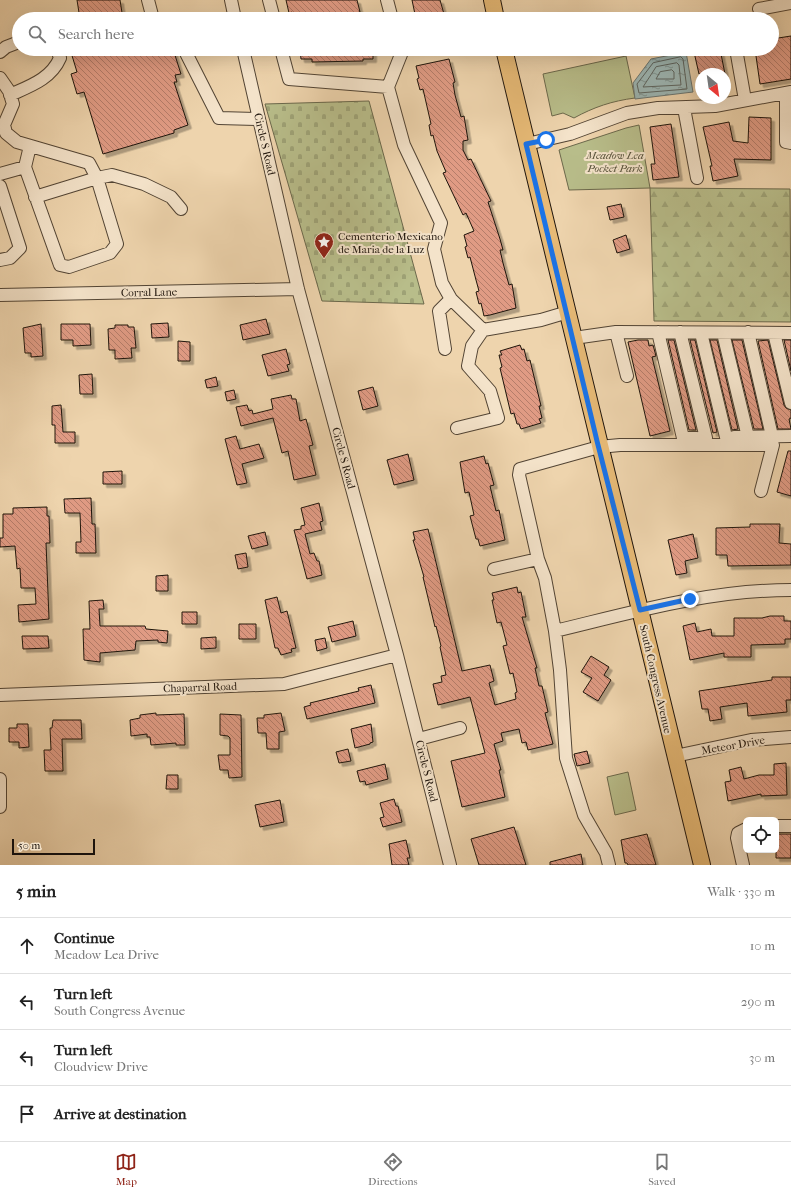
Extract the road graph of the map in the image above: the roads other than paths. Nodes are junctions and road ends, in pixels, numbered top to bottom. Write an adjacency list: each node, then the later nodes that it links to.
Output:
1 (148, 0): 8 (street)
2 (231, 0): 9 (street)
3 (269, 0): 10 (street)
4 (387, 0): 11 (street)
5 (492, 0): 12 (main road)
6 (791, 3): 7 (street)
7 (759, 9)
8 (151, 12)
9 (234, 12)
10 (272, 12)
11 (390, 12)
12 (495, 12)
13 (12, 45): 14 (street)
14 (0, 52)
15 (59, 56): 25 (street)
16 (188, 56): 28 (street)
17 (245, 56): 28 (street, Circle S Road)
18 (283, 56): 23 (street)
19 (400, 56): 23 (street)
20 (506, 56): 31 (main road, South Congress Avenue)
21 (737, 56): 26 (street)
22 (0, 78): 25 (street)
23 (388, 87): 43 (street)
24 (788, 93): 26 (street); 30 (street)
25 (10, 95): 29 (street)
26 (745, 100): 27 (street)
27 (684, 108): 31 (street); 36 (street)
28 (259, 119): 41 (street, Circle S Road)
29 (3, 135): 32 (street)
30 (791, 142)
31 (526, 144): 44 (main road, South Congress Avenue)
32 (30, 146): 33 (street); 35 (street)
33 (25, 167): 34 (street); 38 (street)
34 (0, 174)
35 (96, 178): 38 (street); 38 (street); 39 (street)
36 (697, 178)
37 (0, 186): 40 (street)
38 (36, 197)
39 (181, 209)
40 (0, 260)
41 (298, 289): 42 (street, Corral Lane); 71 (street, Circle S Road)
42 (0, 295)
43 (451, 299): 45 (street); 55 (street)
44 (568, 312): 45 (street); 54 (main road, South Congress Avenue)
45 (483, 330): 58 (street)
46 (616, 332): 47 (street); 54 (street); 56 (street)
47 (658, 332): 48 (street); 63 (street)
48 (680, 332): 49 (street); 63 (street)
49 (701, 332): 50 (street); 62 (street)
50 (723, 332): 51 (street); 59 (street)
51 (748, 332): 52 (street); 60 (street)
52 (774, 332): 53 (street); 57 (street)
53 (791, 332)
54 (574, 338): 64 (main road, South Congress Avenue)
55 (445, 349)
56 (627, 376)
57 (791, 403)
58 (458, 428)
59 (748, 436): 60 (street); 62 (street)
60 (772, 436): 61 (street)
61 (791, 436)
62 (726, 437): 63 (street)
63 (706, 438)
64 (599, 447): 65 (street); 66 (street); 69 (main road, South Congress Avenue)
65 (761, 491)
66 (538, 559): 67 (street); 70 (street)
67 (494, 569)
68 (791, 590): 69 (street)
69 (640, 610): 70 (street); 76 (main road, South Congress Avenue)
70 (555, 631): 83 (street)
71 (397, 655): 72 (street, Chaparral Road); 75 (street, Circle S Road)
72 (0, 695)
73 (460, 728): 75 (street)
74 (791, 737): 76 (street, Meteor Drive)
75 (419, 740): 82 (street, Circle S Road)
76 (675, 756): 84 (main road, South Congress Avenue)
77 (0, 779): 78 (street)
78 (0, 807)
79 (779, 826): 80 (street)
80 (791, 826)
81 (743, 830): 85 (street)
82 (450, 865)
83 (609, 865)
84 (702, 865)
85 (743, 865)

